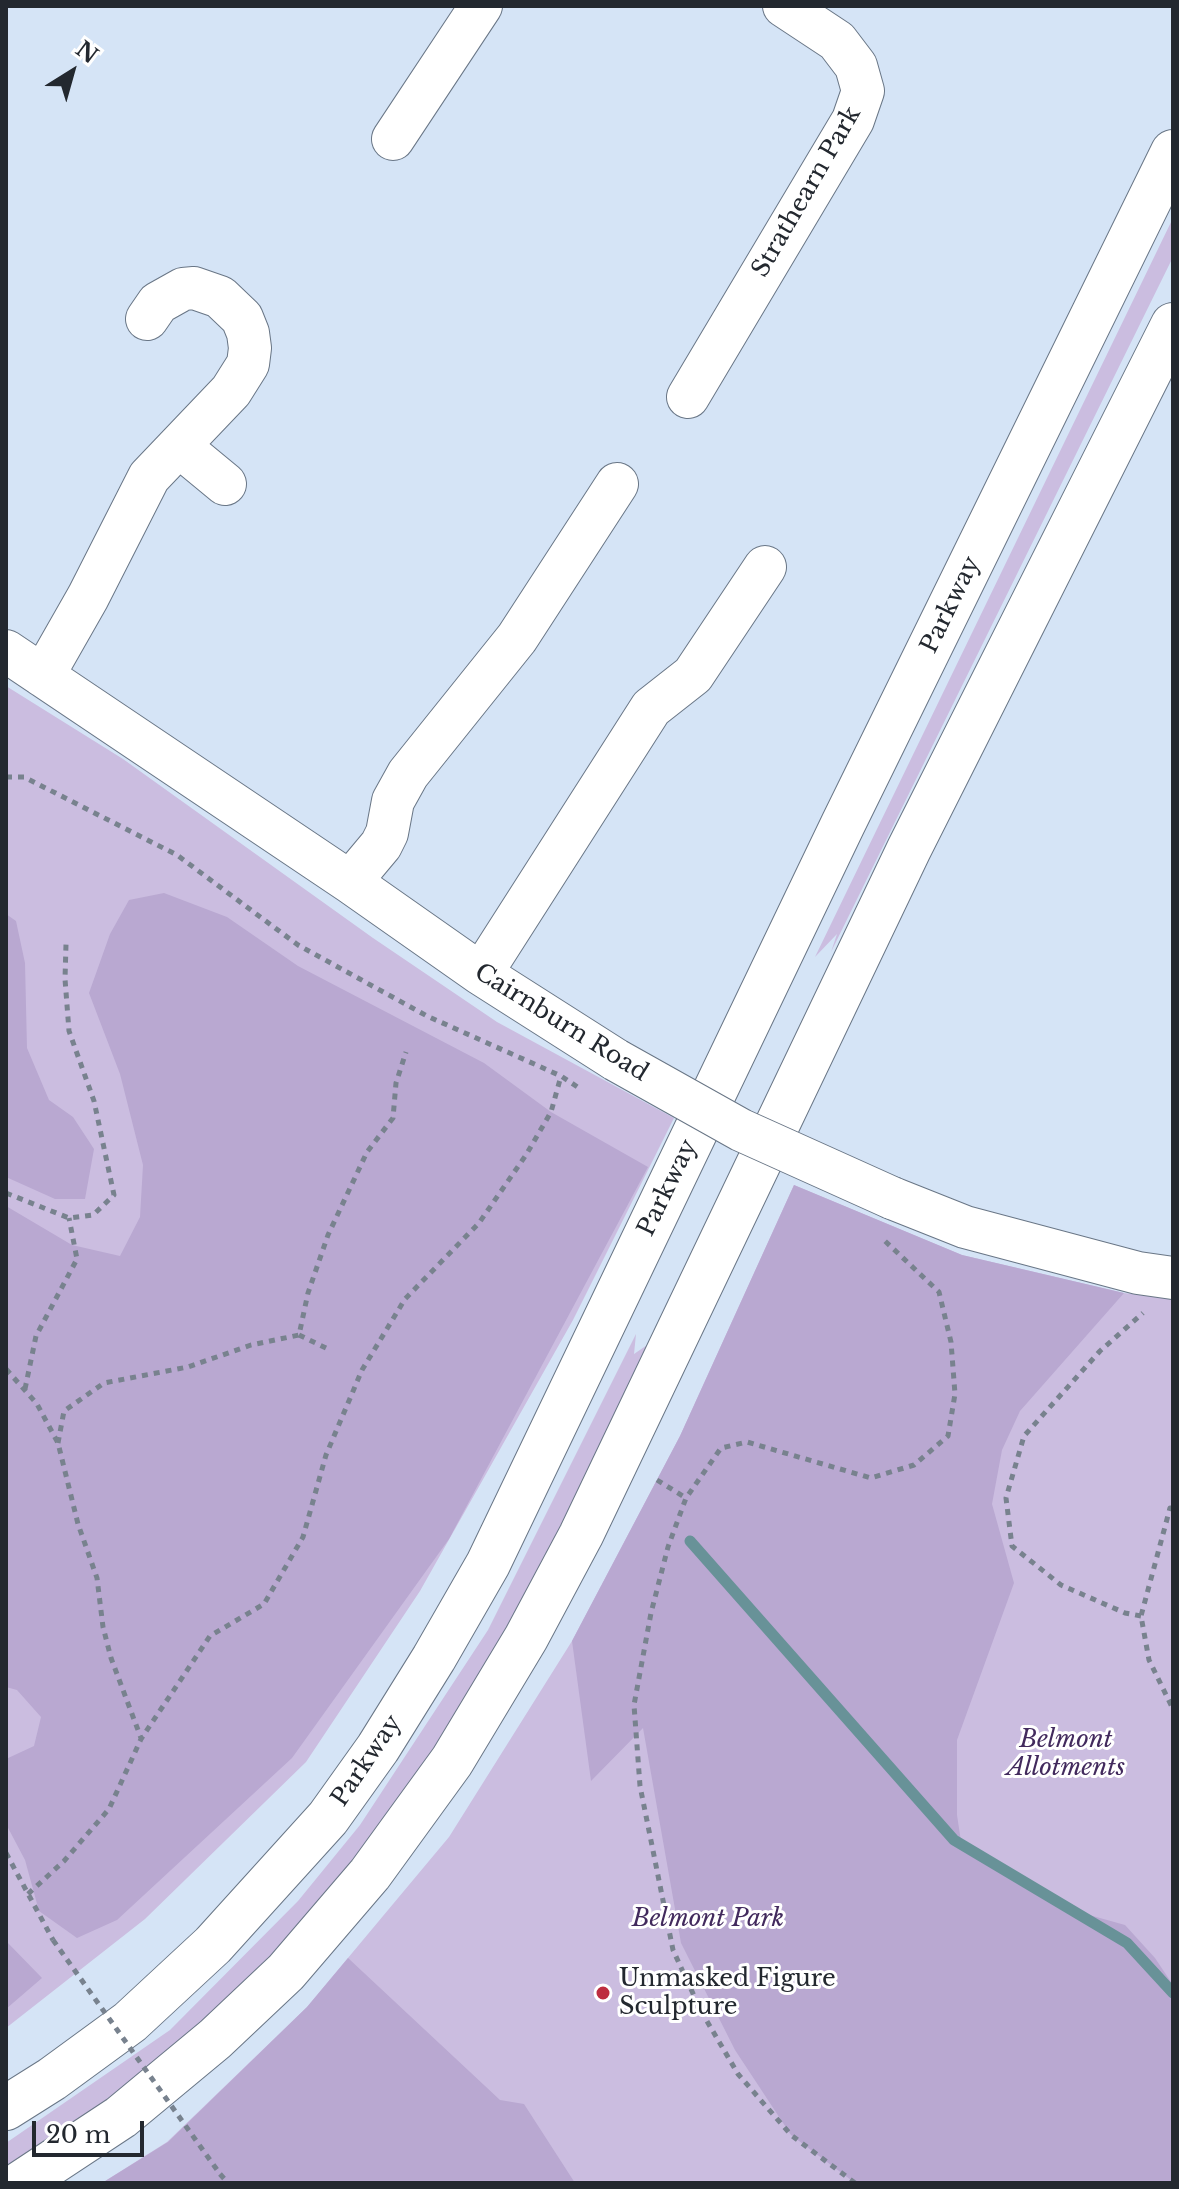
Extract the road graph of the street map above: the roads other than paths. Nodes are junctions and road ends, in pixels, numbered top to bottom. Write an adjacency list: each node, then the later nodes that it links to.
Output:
1 (481, 6): 3 (street)
2 (784, 6): 7 (street, Strathearn Park)
3 (393, 139)
4 (1173, 152): 17 (highway, Parkway)
5 (147, 319): 8 (street)
6 (1173, 325): 18 (highway)
7 (688, 397)
8 (179, 446): 9 (street); 13 (street)
9 (225, 484)
10 (617, 484): 14 (street)
11 (765, 567): 15 (street)
12 (6, 651): 13 (street, Cairnburn Road)
13 (43, 676): 14 (street, Cairnburn Road)
14 (350, 882): 15 (street, Cairnburn Road)
15 (481, 974): 16 (street, Cairnburn Road, bridge)
16 (1163, 1291)
17 (6, 2108)
18 (21, 2183)

